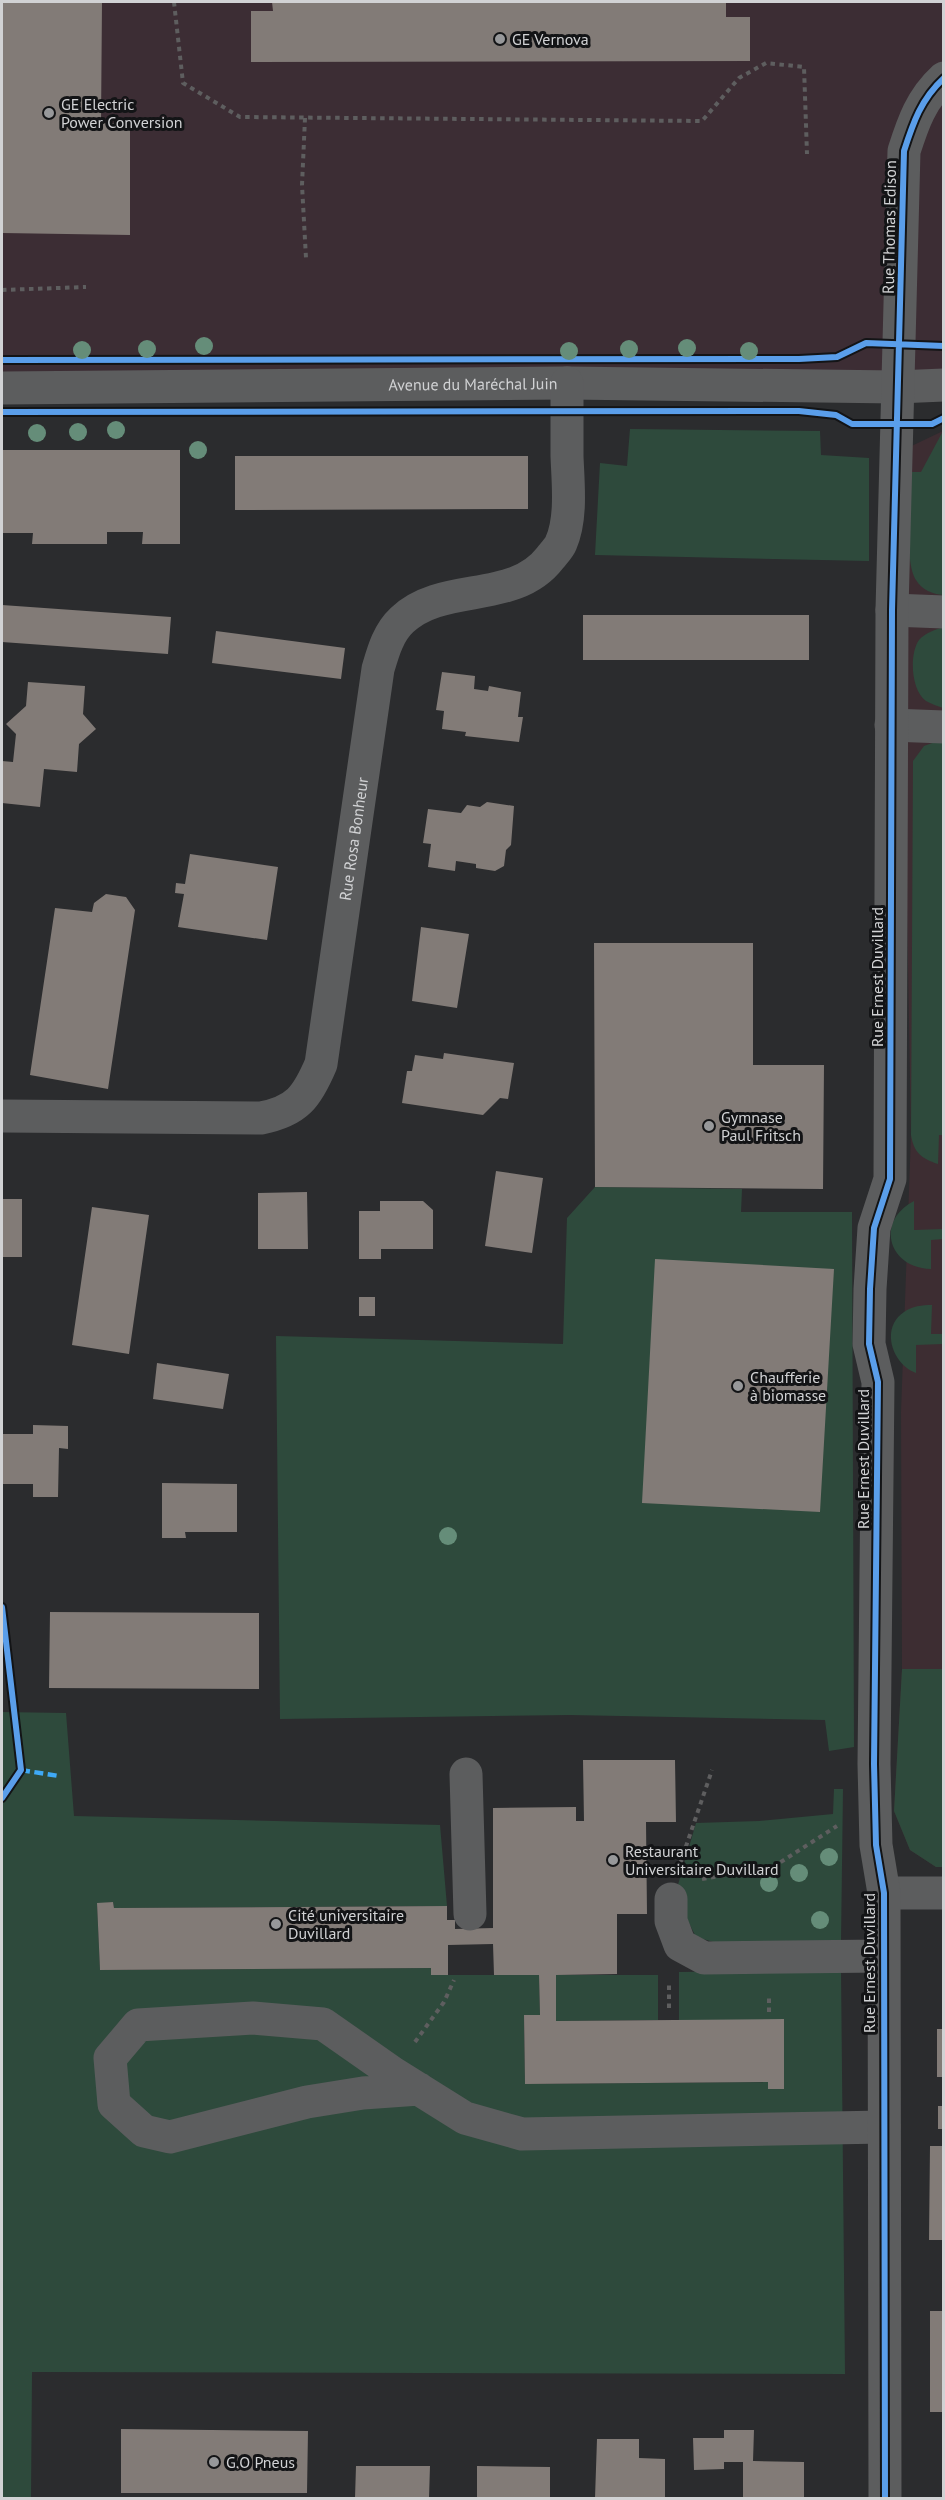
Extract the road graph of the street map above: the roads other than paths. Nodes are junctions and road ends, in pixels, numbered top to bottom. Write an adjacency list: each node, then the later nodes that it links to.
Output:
1 (944, 78): 4 (street, Rue Thomas Edison)
2 (567, 383): 4 (street, Avenue du Maréchal Juin); 5 (street, Avenue du Maréchal Juin); 10 (street, Rue Rosa Bonheur)
3 (944, 385): 4 (street, Avenue du Maréchal Juin)
4 (897, 387): 6 (street, Rue Ernest Duvillard)
5 (2, 388)
6 (892, 610): 7 (street); 8 (street, Rue Ernest Duvillard)
7 (944, 612)
8 (891, 725): 9 (street); 13 (street, Rue Ernest Duvillard)
9 (944, 727)
10 (2, 1116)
11 (466, 1774): 15 (street)
12 (682, 1889): 16 (street)
13 (884, 1893): 14 (street); 16 (street, Rue Ernest Duvillard)
14 (944, 1893)
15 (470, 1914)
16 (883, 1956): 18 (street, Rue Ernest Duvillard)
17 (406, 2081): 17 (street); 18 (street)
18 (884, 2127): 19 (street, Rue Ernest Duvillard)
19 (885, 2499)

